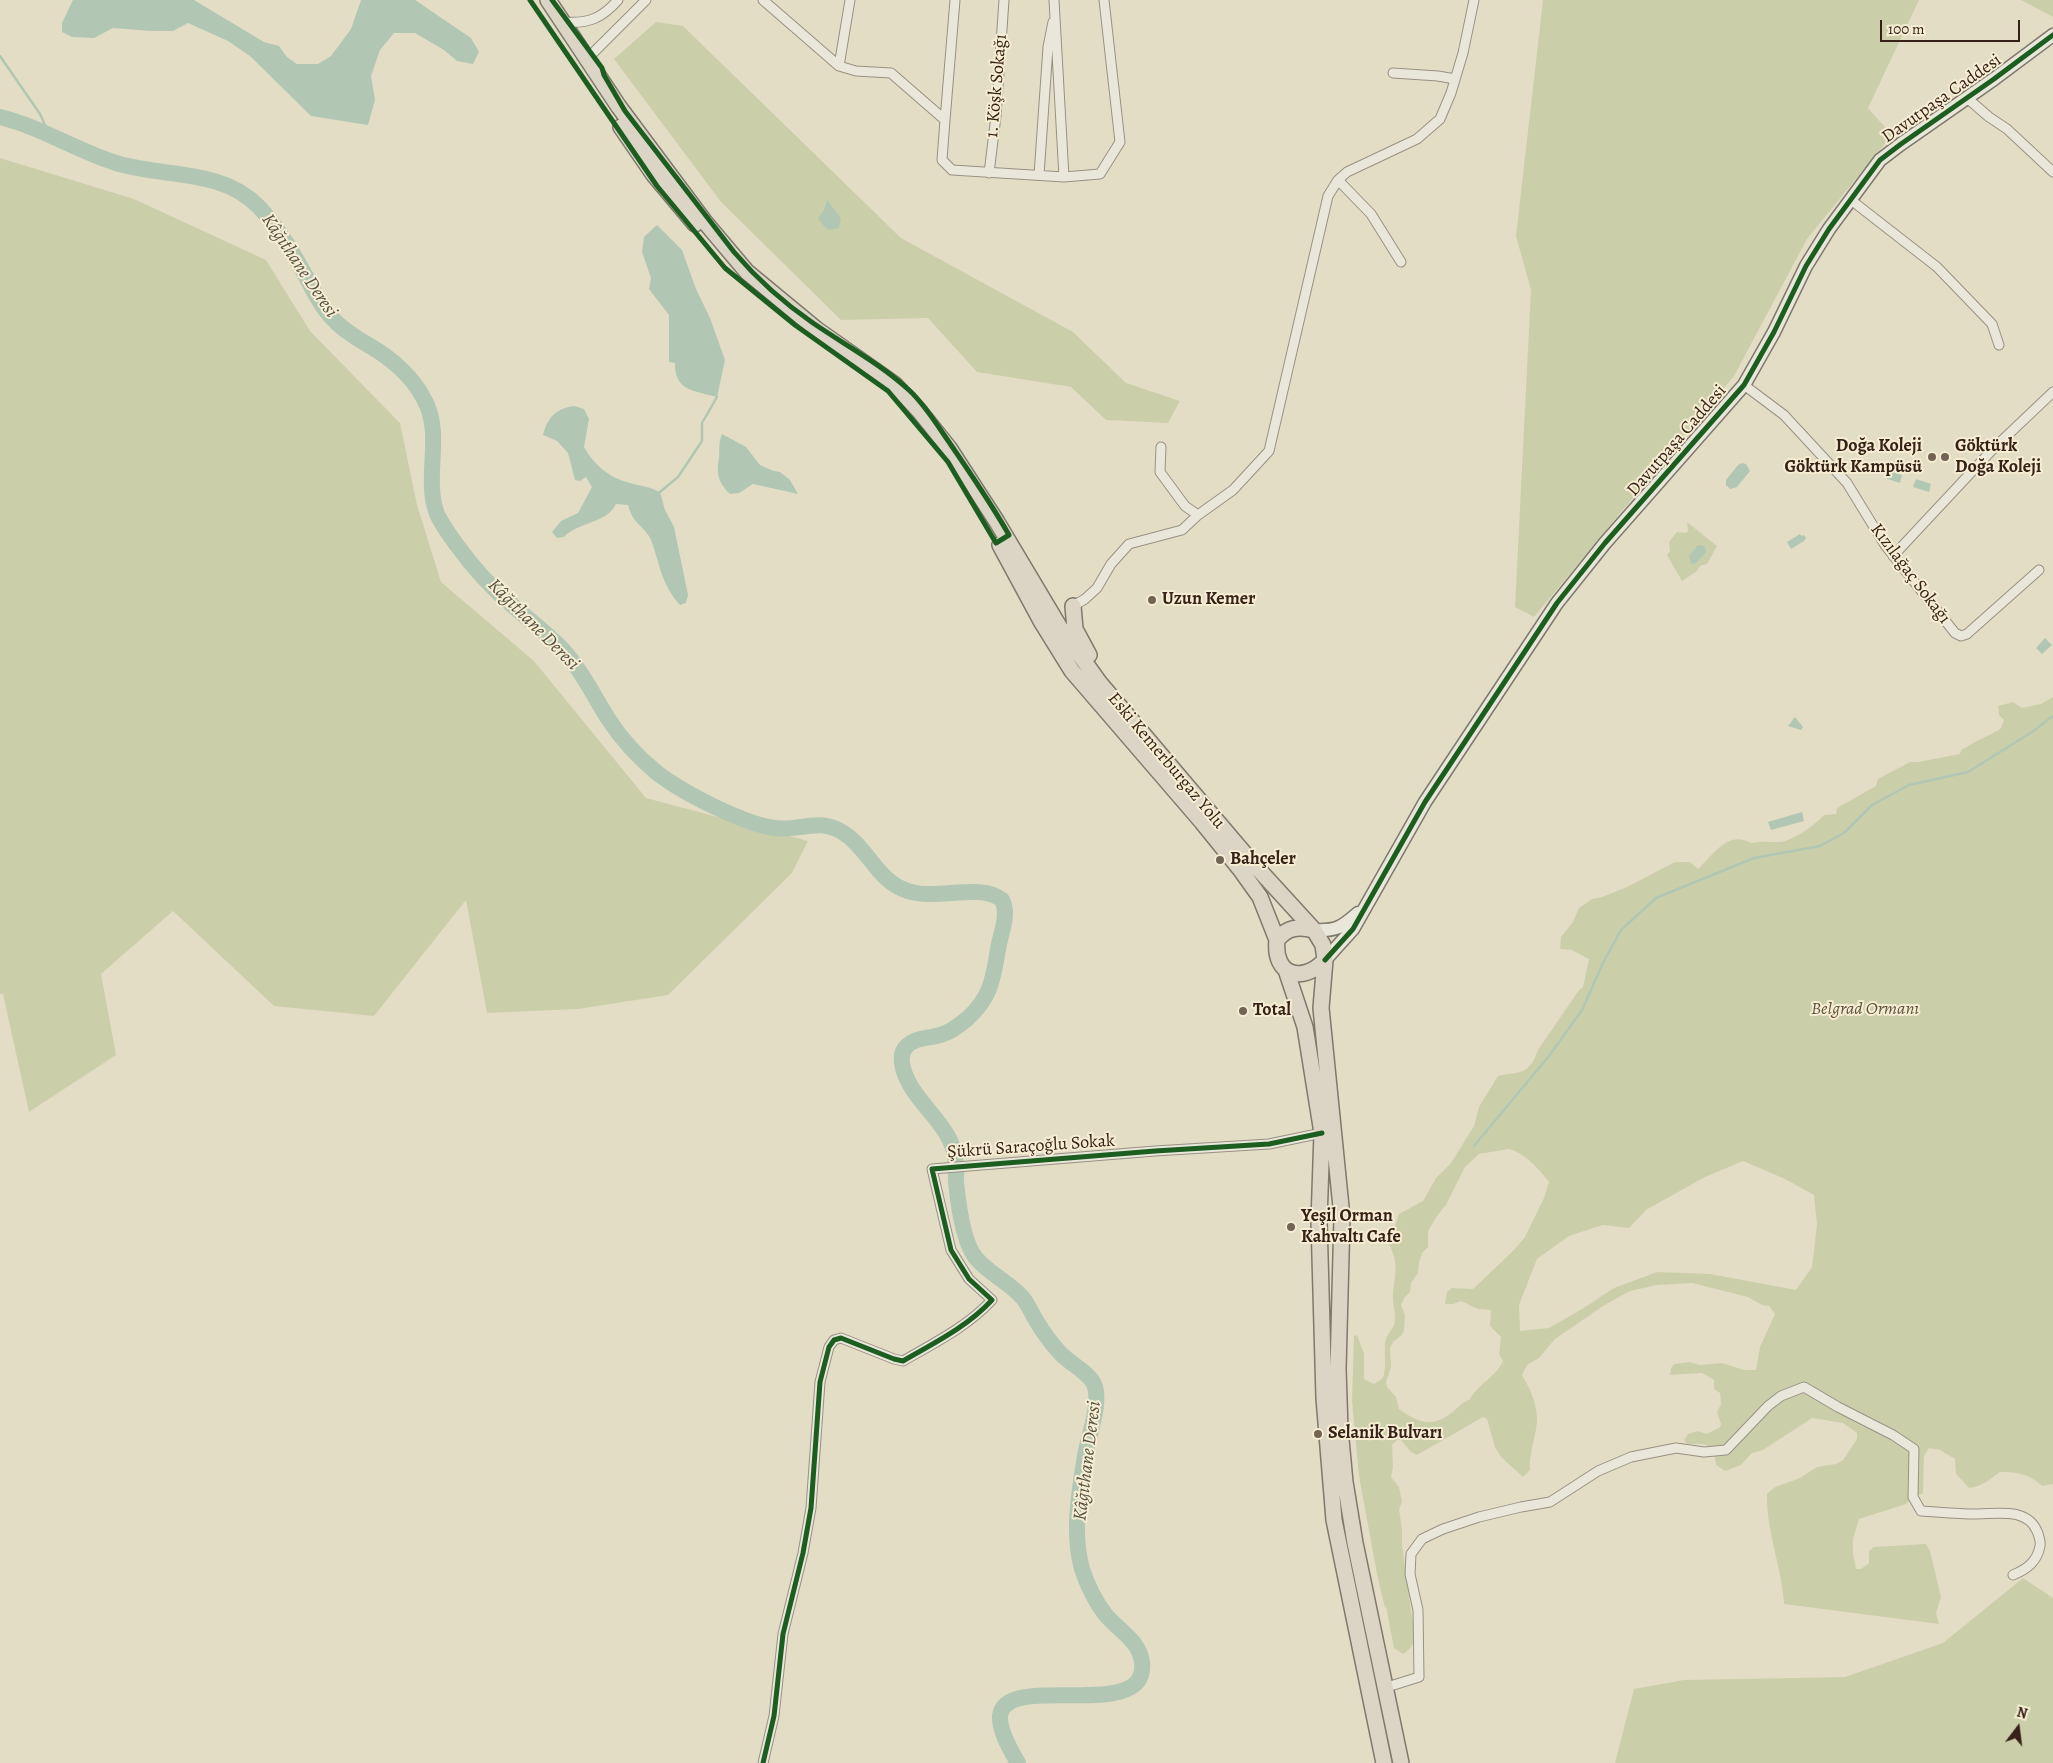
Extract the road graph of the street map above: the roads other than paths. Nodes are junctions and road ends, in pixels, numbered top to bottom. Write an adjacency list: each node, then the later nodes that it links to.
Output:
1 (537, 0): 15 (main road)
2 (548, 0): 13 (main road)
3 (618, 0): 13 (street)
4 (646, 0): 15 (street)
5 (763, 0): 16 (street)
6 (850, 0): 16 (street)
7 (955, 0): 20 (street)
8 (1004, 0): 22 (street, 1. Köşk Sokağı)
9 (1054, 0): 12 (street)
10 (1104, 0): 24 (street)
11 (1474, 0): 18 (street)
12 (1054, 12): 23 (street); 24 (street)
13 (564, 22): 15 (main road)
14 (2053, 35): 19 (street, Davutpaşa Caddesi)
15 (583, 59): 28 (main road)
16 (839, 66): 20 (street)
17 (1393, 73): 18 (street)
18 (1455, 79): 25 (street)
19 (1967, 98): 21 (street); 26 (street, Davutpaşa Caddesi)
20 (945, 120): 22 (street)
21 (2053, 172)
22 (989, 173): 23 (street)
23 (1040, 175): 24 (street)
24 (1064, 177)
25 (1338, 180): 27 (street); 33 (street)
26 (1851, 200): 29 (street); 30 (street, Davutpaşa Caddesi)
27 (1401, 262)
28 (735, 265): 37 (main road); 38 (main road)
29 (1999, 345)
30 (1744, 385): 34 (street, Kızılağaç Sokağı); 40 (street, Davutpaşa Caddesi)
31 (2053, 392): 34 (street)
32 (1161, 447): 33 (street)
33 (1198, 515): 36 (street)
34 (1893, 556): 35 (street, Kızılağaç Sokağı)
35 (2039, 570)
36 (1074, 606): 37 (main road); 38 (main road); 39 (main road)
37 (1048, 607): 38 (main road)
38 (1048, 621): 39 (main road, Eski Kemerburgaz Yolu); 42 (main road, Eski Kemerburgaz Yolu)
39 (1099, 682): 41 (main road, Eski Kemerburgaz Yolu)
40 (1363, 908): 41 (street); 43 (street)
41 (1314, 930): 42 (main road); 43 (main road)
42 (1277, 940): 44 (main road)
43 (1325, 960): 44 (main road); 47 (main road)
44 (1286, 970): 45 (main road)
45 (1322, 1133): 48 (street, Şükrü Saraçoğlu Sokak); 49 (main road)
46 (2013, 1575): 47 (street)
47 (1384, 1688): 50 (main road)
48 (763, 1763)
49 (1384, 1763)
50 (1401, 1763)

